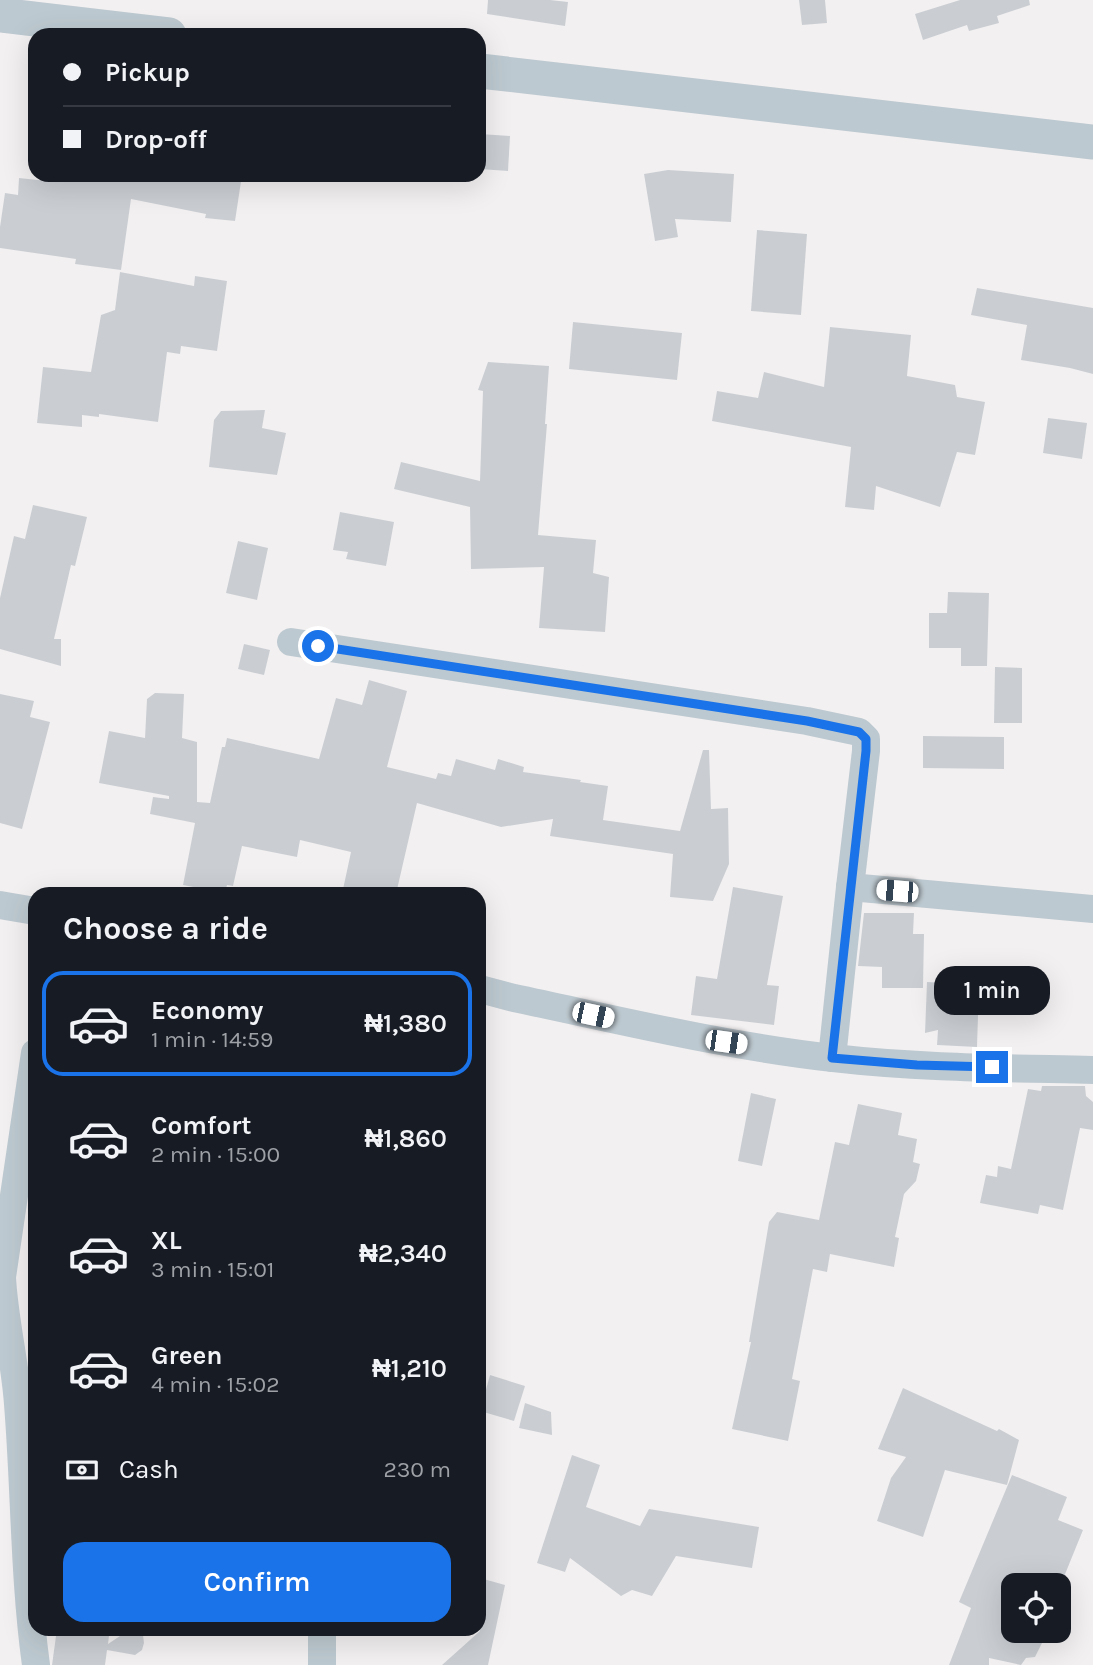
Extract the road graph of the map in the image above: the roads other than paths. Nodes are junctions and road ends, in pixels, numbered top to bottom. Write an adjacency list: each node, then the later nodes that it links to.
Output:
1 (0, 15): 2 (street)
2 (110, 28)
3 (486, 72): 4 (street)
4 (1093, 142)
5 (291, 642): 6 (street)
6 (850, 887): 8 (street); 11 (street)
7 (0, 905): 9 (street)
8 (1093, 909)
9 (28, 910)
10 (486, 990): 11 (street)
11 (832, 1058): 12 (street)
12 (1093, 1070)
13 (28, 1101): 14 (street)
14 (28, 1593)
15 (33, 1636): 17 (street)
16 (322, 1636): 18 (street)
17 (36, 1665)
18 (323, 1665)

